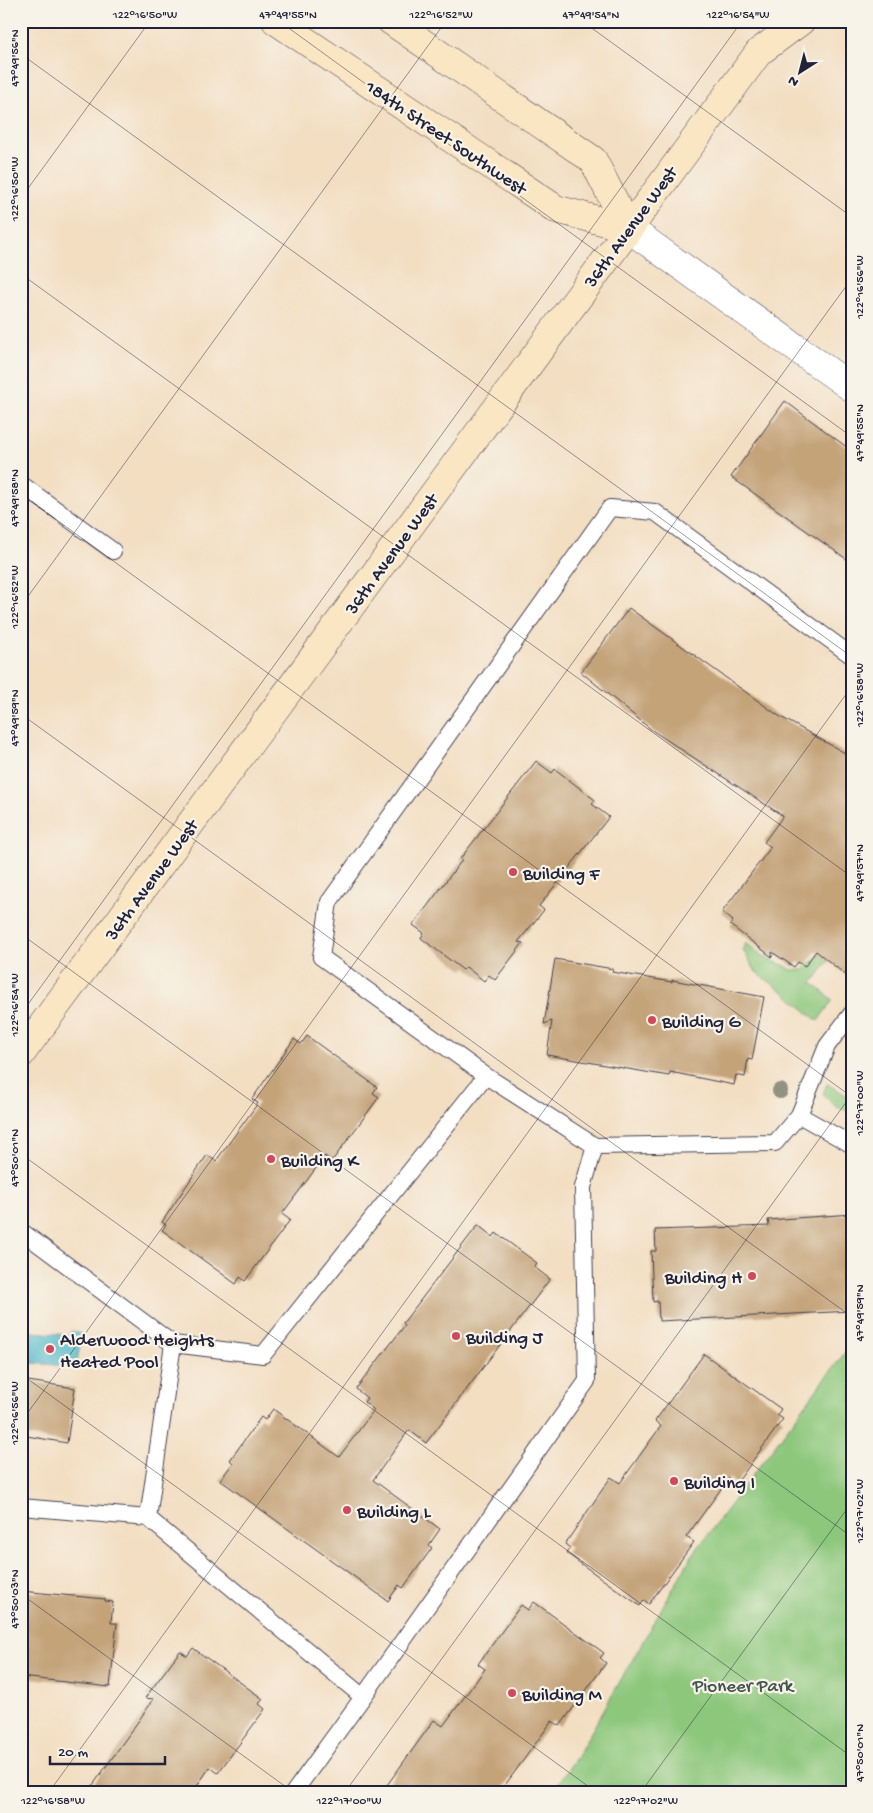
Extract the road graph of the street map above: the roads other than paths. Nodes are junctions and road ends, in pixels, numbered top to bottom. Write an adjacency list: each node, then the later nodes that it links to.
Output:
1 (276, 21): 6 (main road, 184th Street Southwest)
2 (392, 21): 6 (main road, 184th Street Southwest)
3 (769, 21): 5 (main road, 36th Avenue West)
4 (801, 21): 5 (main road, 36th Avenue West)
5 (759, 52): 6 (main road, 36th Avenue West)
6 (628, 228): 7 (street, 184th Street Southwest); 12 (main road, 36th Avenue West)
7 (852, 388)
8 (21, 484): 9 (lane)
9 (114, 552)
10 (852, 656): 13 (lane)
11 (852, 1013): 14 (lane)
12 (21, 1054)
13 (486, 1076): 16 (lane); 18 (lane)
14 (799, 1115): 15 (lane); 16 (lane)
15 (852, 1145)
16 (596, 1146): 21 (lane)
17 (21, 1231): 18 (lane)
18 (173, 1344): 20 (lane)
19 (21, 1506): 20 (lane)
20 (148, 1518): 21 (lane)
21 (363, 1697): 22 (lane)
22 (294, 1792)

